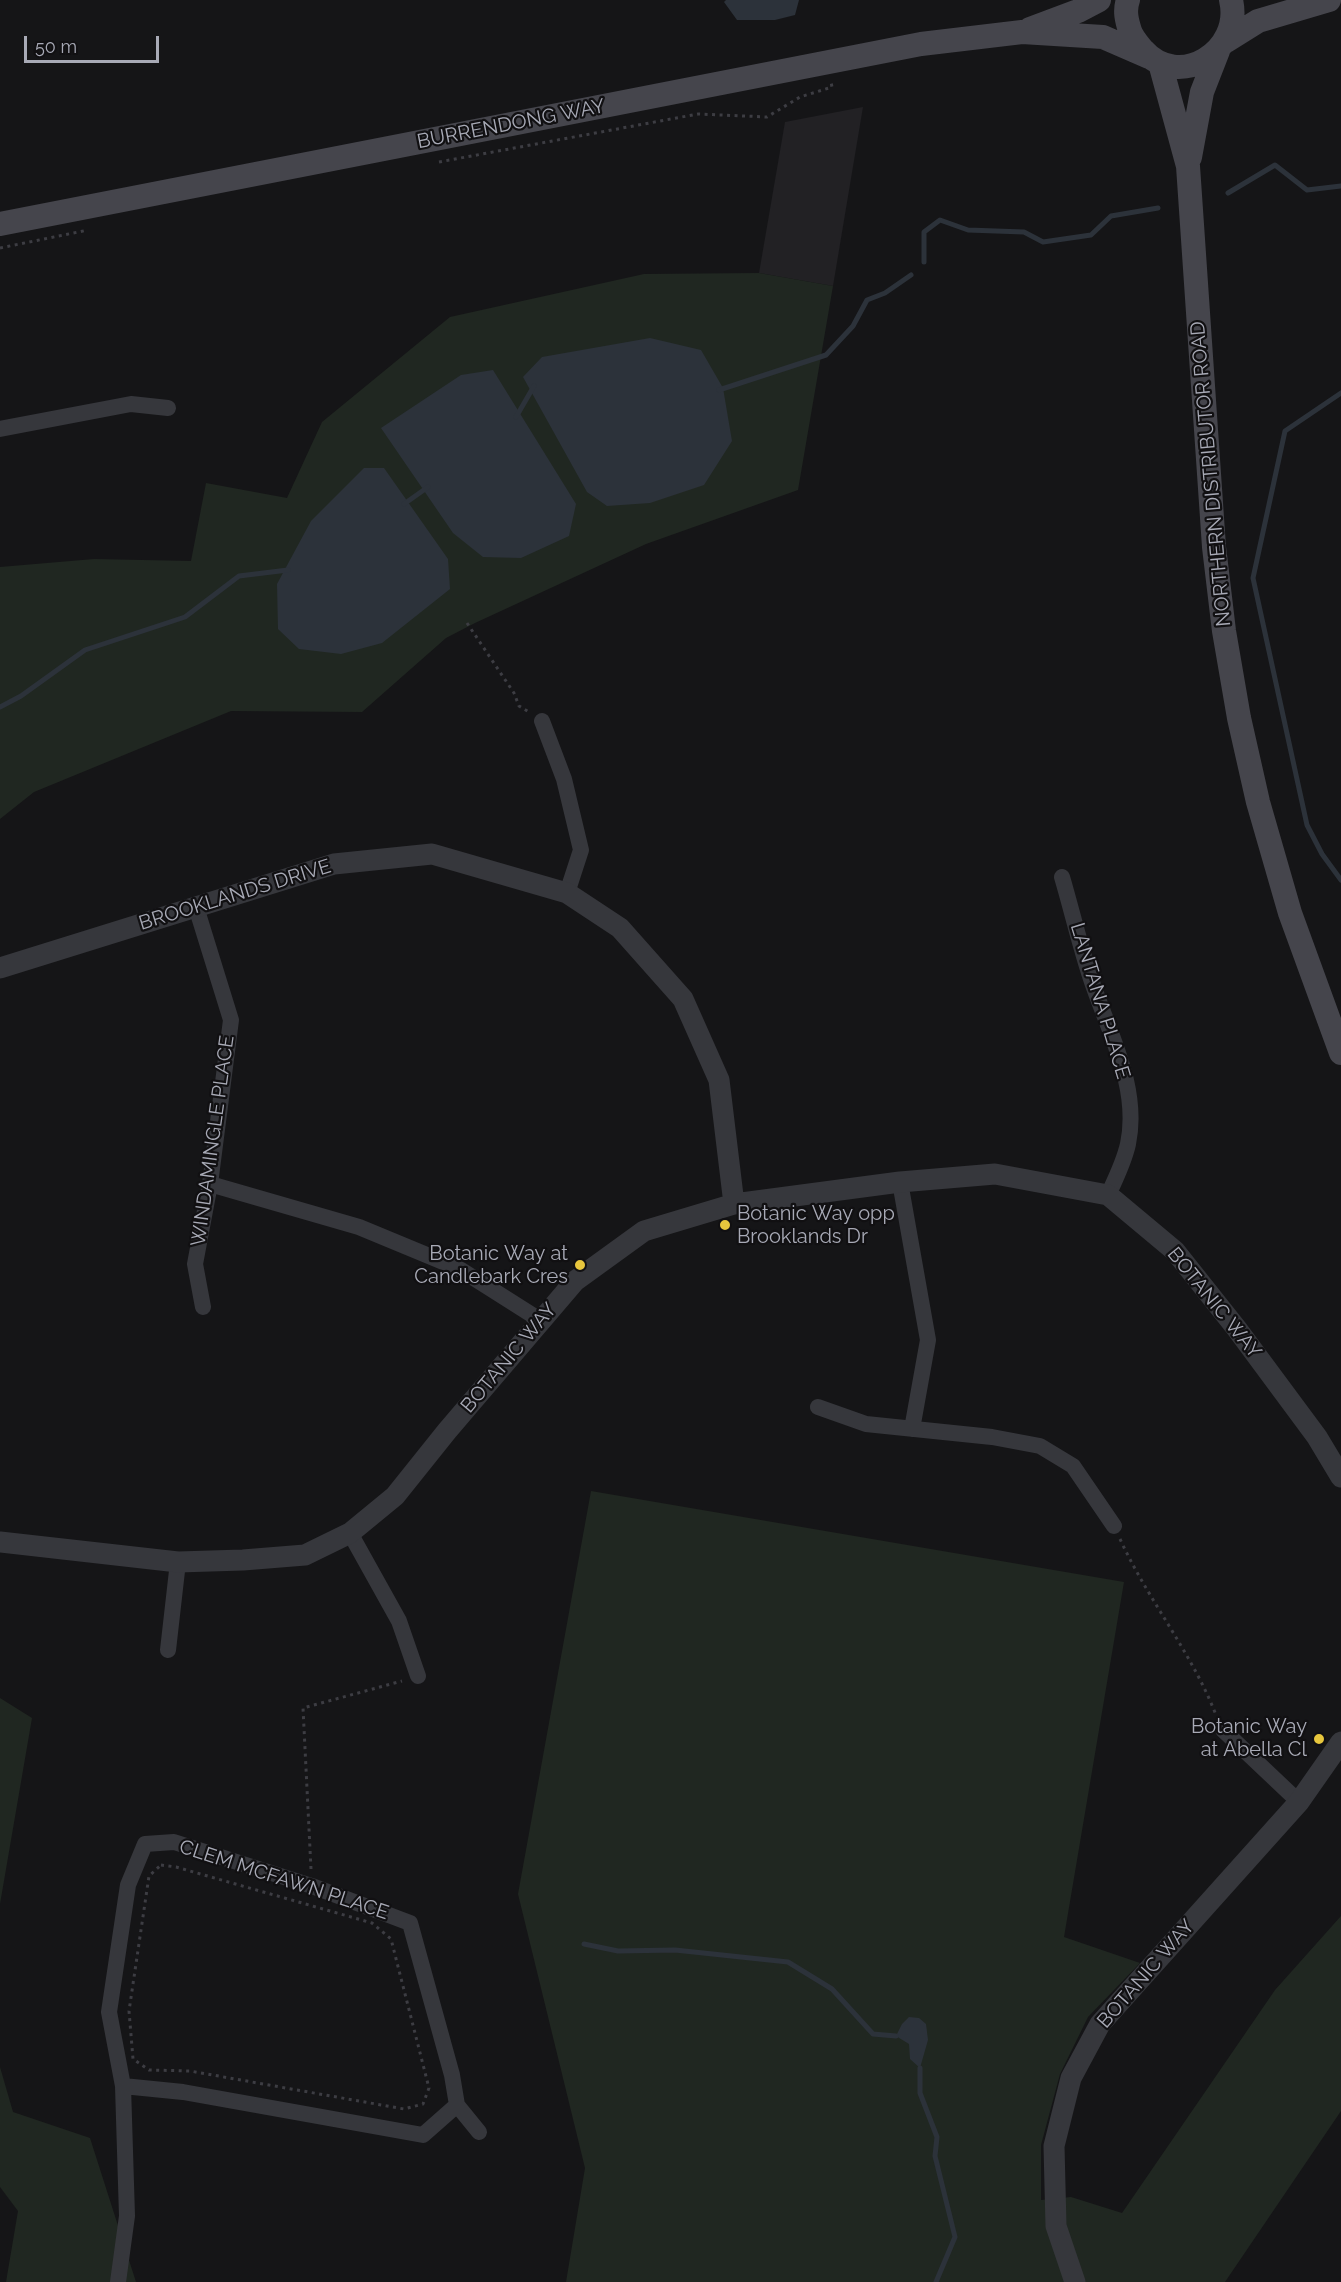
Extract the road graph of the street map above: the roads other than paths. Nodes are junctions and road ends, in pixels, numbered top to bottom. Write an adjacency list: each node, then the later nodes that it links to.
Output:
1 (1099, 0): 5 (main road, BURRENDONG WAY)
2 (1128, 0): 7 (main road)
3 (1231, 0): 6 (main road, NORTHERN DISTRIBUTOR ROAD)
4 (1329, 0): 6 (main road)
5 (1022, 32): 7 (main road, BURRENDONG WAY); 9 (main road, BURRENDONG WAY)
6 (1222, 46): 7 (main road, BURRENDONG WAY); 8 (main road, NORTHERN DISTRIBUTOR ROAD)
7 (1154, 60): 8 (main road, NORTHERN DISTRIBUTOR ROAD)
8 (1188, 166): 17 (main road, NORTHERN DISTRIBUTOR ROAD)
9 (0, 224)
10 (168, 408): 11 (street)
11 (0, 429)
12 (542, 721): 14 (street)
13 (1062, 877): 20 (street, LANTANA PLACE)
14 (567, 892): 15 (street, BROOKLANDS DRIVE); 21 (street, BROOKLANDS DRIVE)
15 (196, 907): 16 (street, BROOKLANDS DRIVE); 19 (street, WINDAMINGLE PLACE)
16 (0, 968)
17 (1341, 1053)
18 (900, 1182): 20 (street, BOTANIC WAY); 21 (street, BOTANIC WAY); 25 (street)
19 (210, 1184): 22 (street, WINDAMINGLE PLACE); 23 (street)
20 (1108, 1195): 26 (street, BOTANIC WAY)
21 (734, 1204): 23 (street, BOTANIC WAY)
22 (203, 1307)
23 (540, 1320): 28 (street, BOTANIC WAY)
24 (818, 1407): 25 (street)
25 (912, 1429): 27 (street)
26 (1341, 1477)
27 (1114, 1526)
28 (350, 1533): 30 (street, BOTANIC WAY); 32 (street)
29 (0, 1542): 30 (street, BOTANIC WAY)
30 (178, 1562): 31 (street)
31 (168, 1650)
32 (418, 1676)
33 (1222, 1730): 35 (street)
34 (1341, 1742): 35 (street, BOTANIC WAY)
35 (1299, 1802): 40 (street, BOTANIC WAY)
36 (123, 2086): 37 (street); 37 (street, CLEM MCFAWN PLACE); 39 (street, CLEM MCFAWN PLACE)
37 (457, 2106): 38 (street)
38 (479, 2132)
39 (118, 2282)
40 (1075, 2282)

